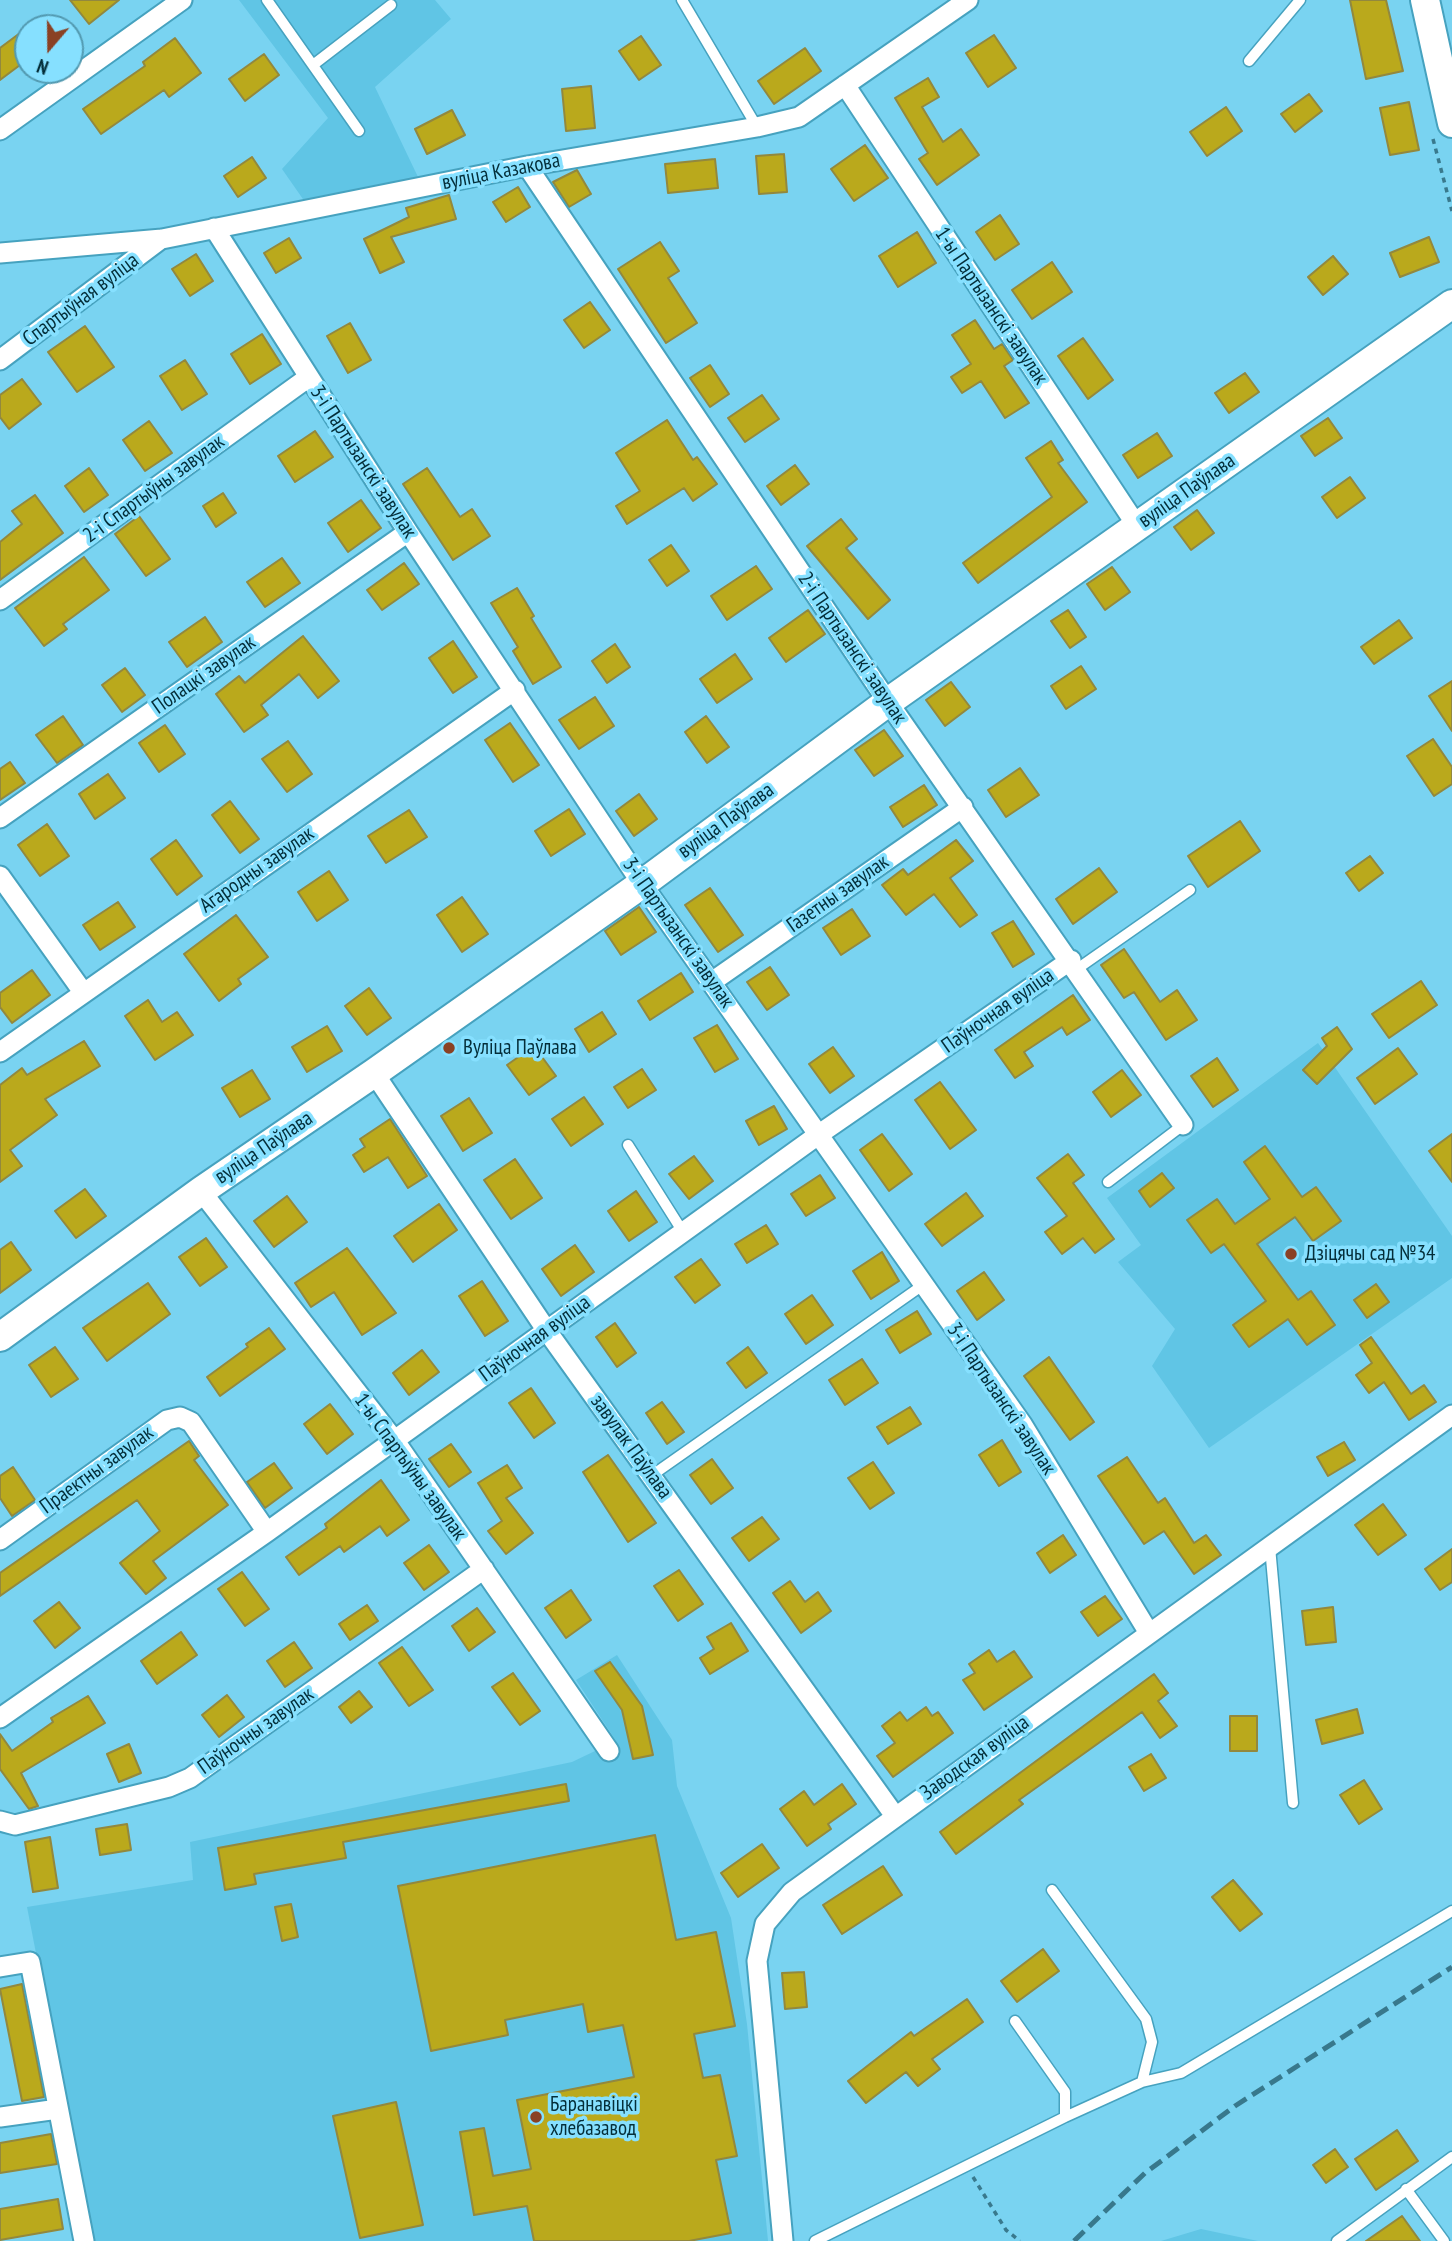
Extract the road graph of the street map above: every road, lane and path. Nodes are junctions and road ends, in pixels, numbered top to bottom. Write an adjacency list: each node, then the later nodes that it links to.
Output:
1 (182, 0): 13 (street)
2 (267, 0): 9 (lane)
3 (682, 0): 12 (lane)
4 (968, 0): 10 (street, вуліца Казакова)
5 (1300, 0): 8 (lane)
6 (1425, 0): 11 (street)
7 (391, 5): 9 (lane)
8 (1249, 61)
9 (313, 65): 14 (lane)
10 (845, 85): 12 (street, вуліца Казакова); 22 (street, 1-ы Партызанскі завулак)
11 (1452, 123)
12 (757, 127): 15 (street, вуліца Казакова)
13 (0, 130)
14 (359, 131)
15 (527, 166): 16 (street, вуліца Казакова); 26 (street, 2-і Партызанскі завулак)
16 (214, 228): 17 (street, вуліца Казакова); 21 (street, 3-і Партызанскі завулак)
17 (162, 239): 18 (street, вуліца Казакова); 20 (street, Спартыўная вуліца)
18 (0, 253)
19 (1452, 304): 22 (street, вуліца Паўлава)
20 (0, 360)
21 (309, 377): 23 (street, 3-і Партызанскі завулак); 24 (street, 2-і Спартыўны завулак)
22 (1137, 526): 26 (street, вуліца Паўлава)
23 (408, 532): 25 (street, 3-і Партызанскі завулак); 28 (street, Полацкі завулак)
24 (0, 600)
25 (515, 690): 30 (street, 3-і Партызанскі завулак); 34 (street, Агародны завулак)
26 (888, 702): 27 (street, 2-і Партызанскі завулак); 30 (street, вуліца Паўлава)
27 (963, 807): 32 (street, 2-і Партызанскі завулак); 33 (street, Газетны завулак)
28 (0, 818)
29 (0, 876): 34 (street)
30 (642, 884): 33 (street, 3-і Партызанскі завулак); 36 (street, вуліца Паўлава)
31 (1190, 890): 32 (lane)
32 (1074, 965): 37 (street, 2-і Партызанскі завулак); 38 (street, Паўночная вуліца)
33 (713, 981): 38 (street, 3-і Партызанскі завулак)
34 (83, 992): 35 (street, Агародны завулак)
35 (0, 1052)
36 (374, 1073): 41 (street, вуліца Паўлава); 44 (street, завулак Паўлава)
37 (1183, 1125): 40 (lane)
38 (818, 1135): 42 (street, Паўночная вуліца); 43 (street, 3-і Партызанскі завулак)
39 (628, 1145): 42 (lane)
40 (1108, 1182)
41 (201, 1191): 45 (street, вуліца Паўлава); 47 (street, 1-ы Спартыўны завулак)
42 (683, 1232): 44 (street, Паўночная вуліца)
43 (923, 1285): 48 (lane); 53 (street, 3-і Партызанскі завулак)
44 (547, 1331): 47 (street, Паўночная вуліца); 48 (street, завулак Паўлава)
45 (0, 1336)
46 (1452, 1415): 51 (street, Заводская вуліца)
47 (395, 1441): 49 (street, Паўночная вуліца); 52 (street, 1-ы Спартыўны завулак)
48 (651, 1476): 57 (street, завулак Паўлава)
49 (267, 1532): 50 (street, Праектны завулак); 54 (street, Паўночная вуліца)
50 (0, 1540)
51 (1270, 1546): 53 (street, Заводская вуліца); 56 (lane)
52 (484, 1570): 55 (street, 1-ы Спартыўны завулак); 58 (street, Паўночны завулак)
53 (1149, 1633): 57 (street, Заводская вуліца)
54 (0, 1718)
55 (609, 1751)
56 (1293, 1803)
57 (895, 1816): 71 (street, Заводская вуліца)
58 (0, 1821)
59 (1052, 1890): 63 (lane)
60 (1452, 1911): 63 (lane)
61 (0, 1967): 64 (street)
62 (1015, 2021): 66 (lane)
63 (1142, 2082): 66 (lane)
64 (58, 2109): 65 (street); 70 (street)
65 (0, 2117)
66 (1065, 2117): 68 (lane)
67 (1452, 2157): 69 (lane)
68 (966, 2166): 72 (lane); 73 (path)
69 (1406, 2189): 74 (lane); 75 (lane)
70 (84, 2241)
71 (783, 2241)
72 (815, 2241)
73 (1020, 2241)
74 (1337, 2241)
75 (1444, 2241)

